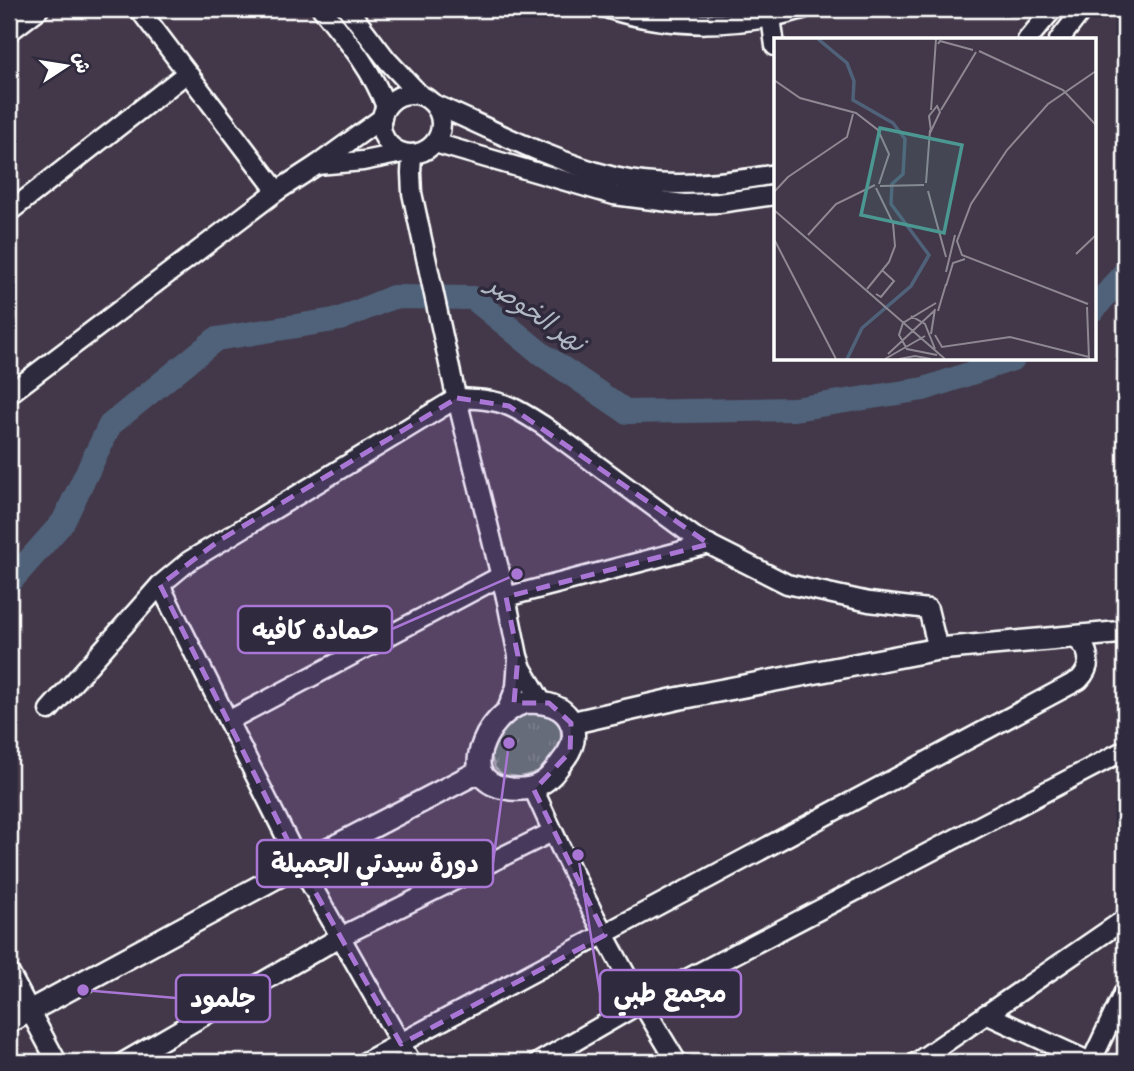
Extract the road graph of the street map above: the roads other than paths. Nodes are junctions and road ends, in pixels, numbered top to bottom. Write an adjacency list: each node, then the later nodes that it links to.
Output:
1 (39, 9): 10 (street)
2 (139, 9): 14 (street)
3 (322, 9): 17 (street)
4 (348, 9): 15 (street)
5 (609, 9): 9 (street)
6 (803, 9): 9 (street)
7 (1053, 9): 11 (street)
8 (1083, 9): 12 (street)
9 (771, 17): 13 (street)
10 (9, 32)
11 (1029, 38)
12 (1061, 38)
13 (774, 39)
14 (187, 73): 24 (street); 26 (street)
15 (419, 94): 16 (street); 17 (street)
16 (435, 104): 18 (street); 19 (street)
17 (384, 112): 20 (street); 22 (street)
18 (485, 126): 21 (street); 23 (street)
19 (435, 143): 20 (street); 21 (street)
20 (407, 154): 22 (street); 27 (street)
21 (477, 155): 25 (street)
22 (317, 165): 24 (street)
23 (774, 174)
24 (276, 191): 28 (street)
25 (774, 195)
26 (9, 212)
27 (456, 392): 29 (street); 30 (street); 31 (street)
28 (9, 394)
29 (709, 544): 32 (street); 35 (street)
30 (501, 576): 32 (street); 40 (street)
31 (160, 585): 38 (street); 40 (street)
32 (506, 597): 36 (street)
33 (1125, 632): 34 (main road)
34 (1071, 637): 35 (main road); 48 (street)
35 (938, 649): 41 (main road)
36 (518, 656): 37 (street); 39 (street)
37 (542, 702): 39 (main road); 41 (main road)
38 (49, 710)
39 (506, 712): 43 (main road)
40 (228, 721): 46 (street)
41 (571, 723): 44 (main road)
42 (1125, 750): 52 (street)
43 (480, 771): 44 (main road); 46 (main road)
44 (533, 788): 45 (street)
45 (552, 832): 48 (street); 49 (street)
46 (300, 865): 49 (street); 53 (main road)
47 (1125, 919): 54 (street)
48 (605, 935): 52 (street); 56 (street)
49 (340, 937): 56 (street); 59 (street)
50 (9, 972): 53 (street)
51 (1125, 990): 65 (street)
52 (641, 1003): 62 (street); 63 (street)
53 (29, 1011): 55 (main road); 58 (street)
54 (986, 1014): 57 (street); 65 (street)
55 (9, 1021)
56 (401, 1044): 60 (street); 61 (street)
57 (937, 1054): 64 (street)
58 (57, 1062)
59 (124, 1062)
60 (365, 1062)
61 (411, 1062)
62 (539, 1062)
63 (677, 1062)
64 (917, 1062)
65 (1090, 1062)

